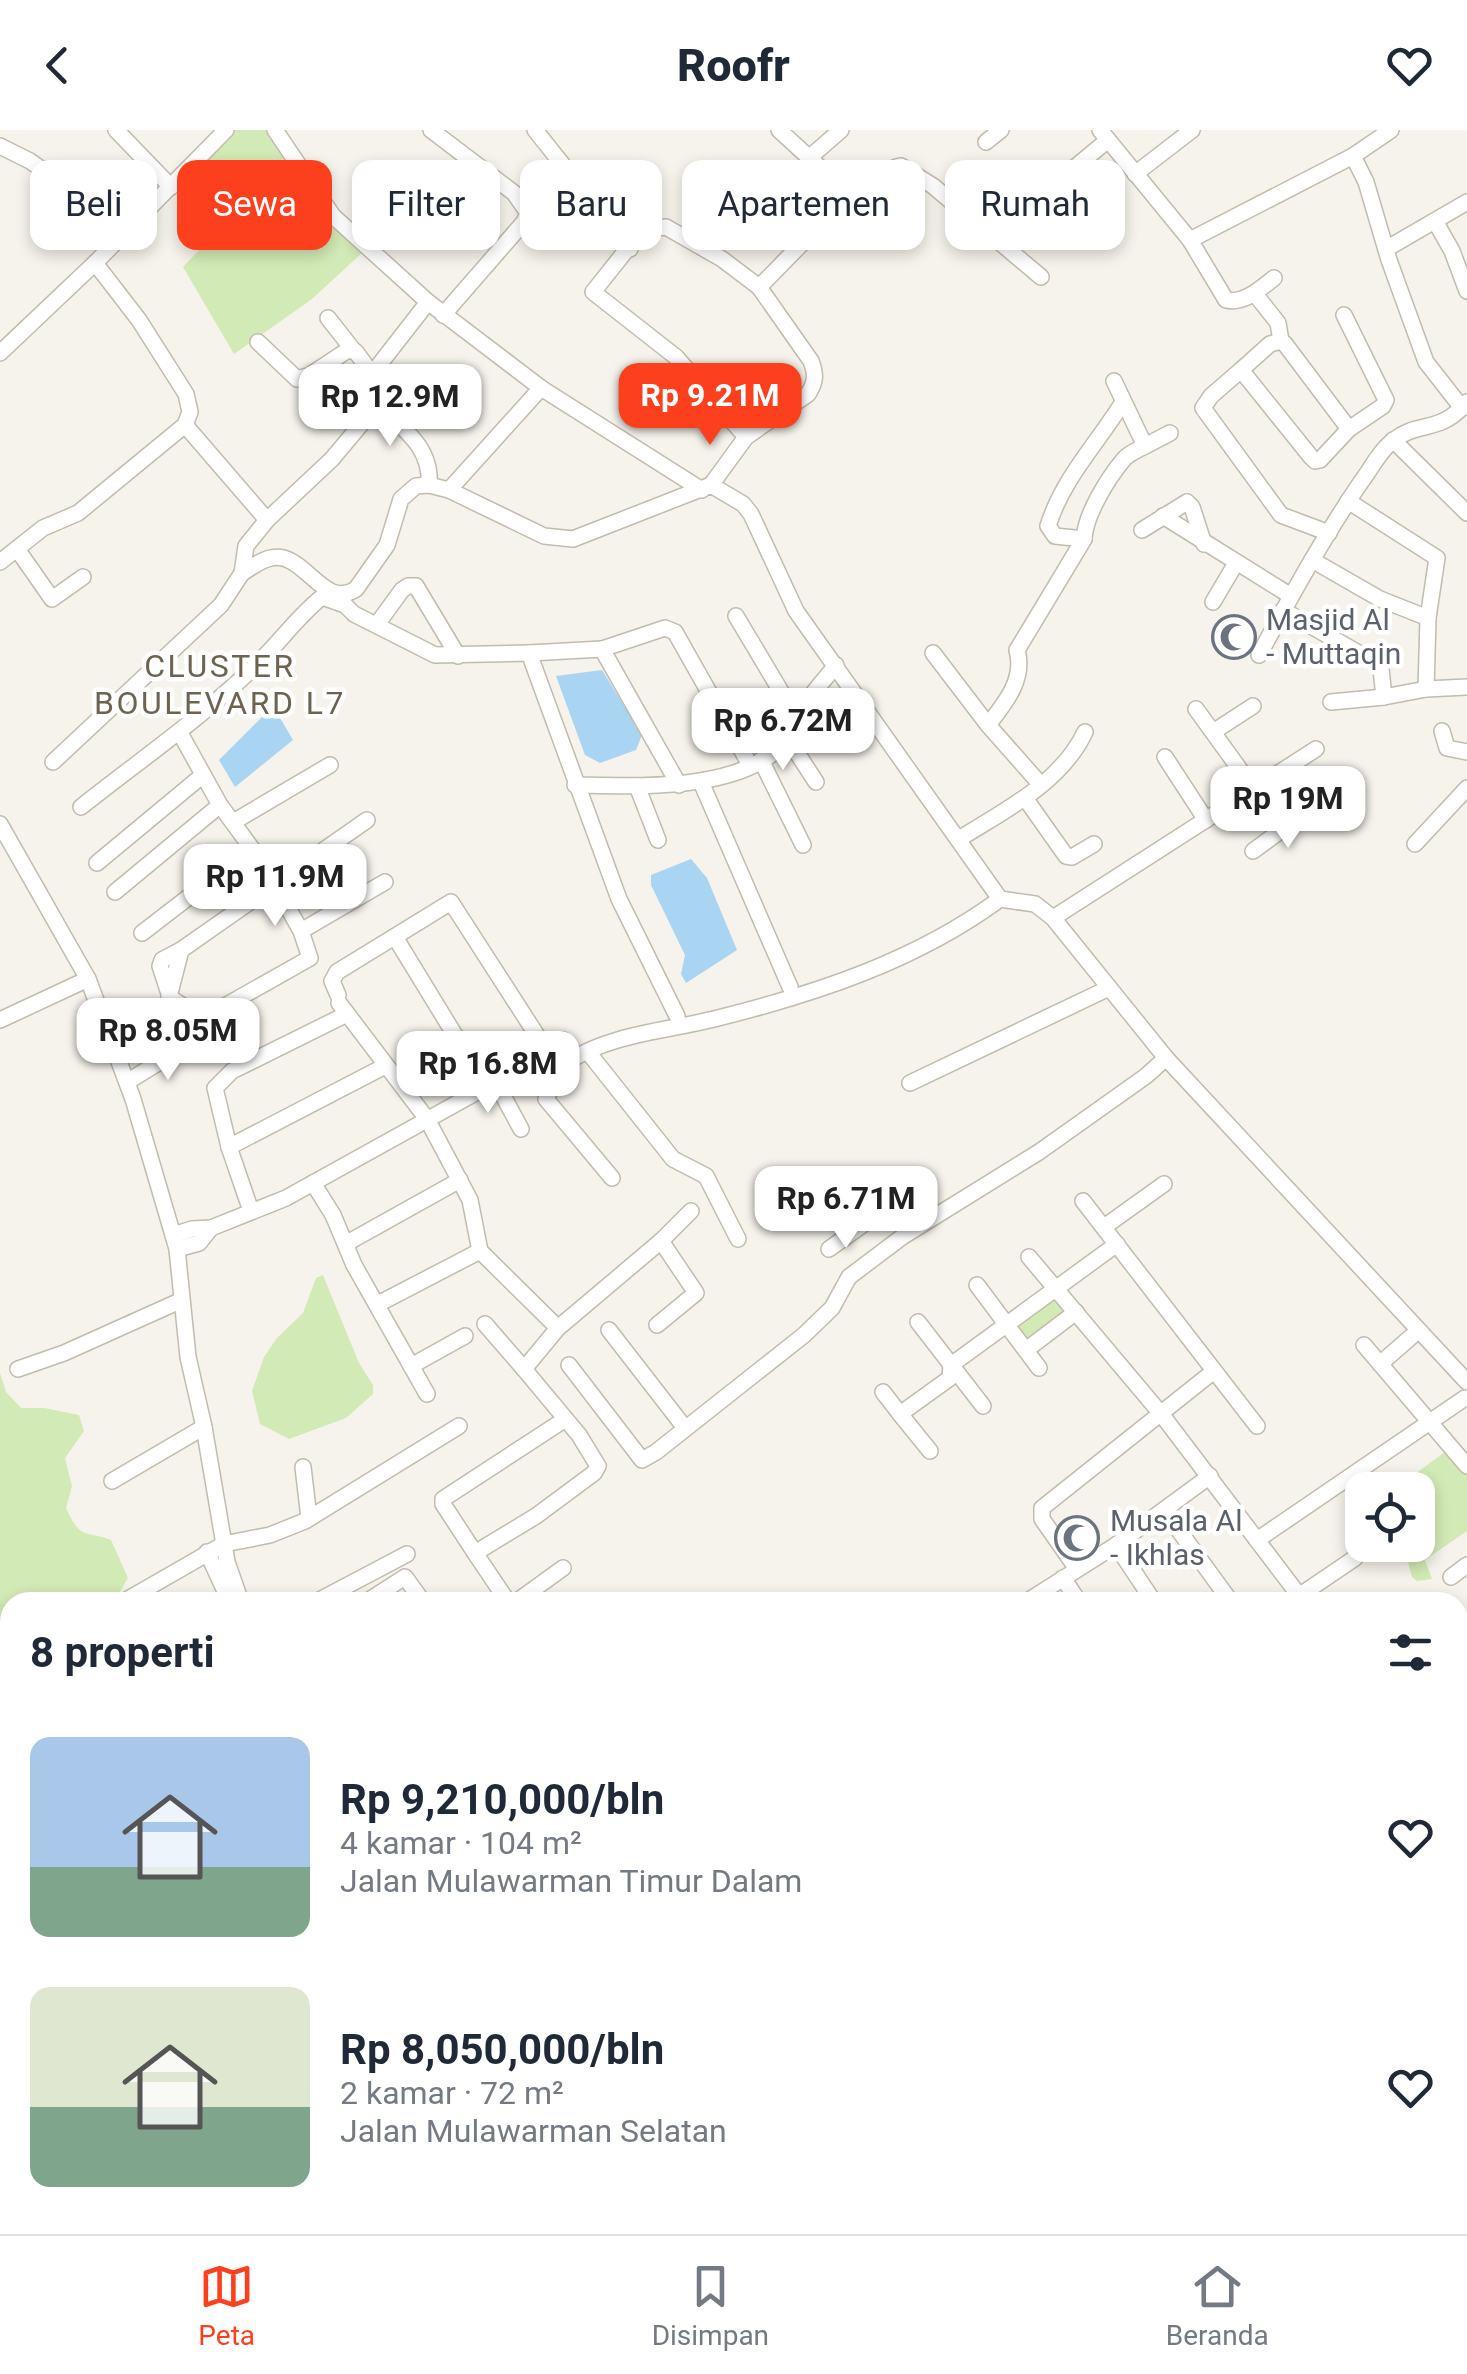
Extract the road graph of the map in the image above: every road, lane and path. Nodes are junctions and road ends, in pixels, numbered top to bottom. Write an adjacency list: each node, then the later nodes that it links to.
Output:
1 (116, 130): 22 (street)
2 (226, 130): 22 (street)
3 (275, 130): 38 (street)
4 (431, 130): 39 (street)
5 (535, 130): 16 (street)
6 (779, 130): 15 (street)
7 (841, 130): 15 (street)
8 (1001, 130): 12 (street)
9 (1192, 130): 20 (street)
10 (1391, 130): 14 (street)
11 (1104, 135): 18 (street); 20 (street)
12 (986, 142)
13 (0, 146): 19 (street)
14 (1353, 156): 27 (street); 28 (street)
15 (810, 157): 17 (street)
16 (559, 160)
17 (813, 160)
18 (1080, 160)
19 (30, 161)
20 (1135, 174): 27 (street)
21 (925, 181): 33 (street)
22 (171, 187): 23 (street)
23 (157, 201)
24 (1467, 202): 25 (street)
25 (1435, 221): 28 (street); 36 (street)
26 (662, 228): 35 (street)
27 (1190, 240): 37 (street)
28 (1386, 249): 52 (street)
29 (108, 250): 32 (street)
30 (628, 250): 56 (street)
31 (797, 250): 35 (street)
32 (95, 263): 45 (street); 53 (street)
33 (1041, 277)
34 (1274, 278): 37 (street)
35 (759, 287): 56 (street)
36 (1467, 291)
37 (1255, 294): 42 (street)
38 (428, 302): 39 (street); 47 (street)
39 (443, 315): 49 (street)
40 (1344, 315): 54 (street)
41 (328, 318): 44 (street)
42 (1280, 341): 46 (street); 54 (street)
43 (258, 342): 44 (street)
44 (354, 351): 47 (street)
45 (0, 353)
46 (1241, 370): 54 (street); 67 (street)
47 (372, 374): 50 (street)
48 (1114, 381): 51 (street)
49 (541, 388): 60 (street); 61 (street)
50 (378, 400): 59 (street); 65 (street)
51 (1123, 402): 58 (street); 68 (street)
52 (1464, 405): 57 (street)
53 (186, 425): 65 (street); 70 (street)
54 (1349, 429)
55 (1170, 433): 58 (street)
56 (746, 437): 60 (street)
57 (1393, 440): 62 (street); 63 (street)
58 (1145, 446): 68 (street)
59 (429, 485): 61 (street); 74 (street)
60 (707, 488): 61 (street); 88 (street)
61 (449, 490)
62 (1348, 501): 67 (street); 81 (street)
63 (1467, 512)
64 (1163, 516): 66 (street); 69 (street); 69 (street)
65 (268, 520): 74 (street)
66 (1142, 530)
67 (1329, 533): 71 (street)
68 (1084, 540): 96 (street)
69 (1204, 544): 73 (street)
70 (17, 550): 72 (street); 76 (street)
71 (1312, 560): 78 (street); 81 (street)
72 (0, 562)
73 (1236, 564): 77 (street); 78 (street)
74 (242, 573): 105 (street)
75 (83, 577): 76 (street)
76 (52, 600): 79 (street)
77 (1214, 602)
78 (1287, 603): 86 (street); 91 (street)
79 (36, 610)
80 (736, 616): 95 (street)
81 (1428, 618): 90 (street)
82 (378, 623): 87 (street); 87 (street); 100 (street)
83 (602, 649): 84 (street); 106 (street); 112 (street)
84 (528, 653): 87 (street); 111 (street)
85 (933, 653): 96 (street)
86 (1258, 655)
87 (458, 656)
88 (839, 669): 95 (street); 126 (street)
89 (1467, 687): 90 (street)
90 (1426, 689): 91 (street)
91 (1384, 697): 92 (street)
92 (1331, 702)
93 (1253, 706): 99 (street)
94 (1196, 710): 99 (street)
95 (798, 720): 101 (street)
96 (988, 725): 113 (street)
97 (1442, 731): 103 (street)
98 (1085, 732): 113 (street)
99 (1213, 732): 116 (street)
100 (180, 733): 108 (street); 120 (street)
101 (788, 739): 106 (street); 110 (street)
102 (1316, 749): 116 (street)
103 (1467, 752)
104 (1165, 758): 122 (street)
105 (53, 762)
106 (755, 763): 109 (street); 130 (street)
107 (330, 766): 123 (street)
108 (203, 775): 119 (street); 133 (street)
109 (701, 782): 112 (street); 143 (street)
110 (816, 782)
111 (575, 785): 114 (street); 148 (street)
112 (679, 785): 114 (street)
113 (1042, 785): 118 (street)
114 (637, 786): 127 (street)
115 (1467, 788): 129 (street)
116 (1255, 789): 122 (street); 125 (street)
117 (1340, 792): 125 (street)
118 (1024, 798): 126 (street); 128 (street)
119 (220, 805): 123 (street); 136 (street)
120 (81, 807)
121 (368, 820): 135 (street)
122 (1206, 820): 138 (street)
123 (235, 822): 131 (street)
124 (0, 824): 142 (street)
125 (1283, 829): 132 (street)
126 (960, 839): 137 (street)
127 (658, 840)
128 (1094, 844)
129 (1415, 844)
130 (803, 845)
131 (252, 849): 135 (street); 140 (street)
132 (1253, 850)
133 (97, 863)
134 (385, 882): 139 (street)
135 (274, 884): 139 (street); 145 (street)
136 (115, 892)
137 (1000, 899): 138 (street); 153 (street)
138 (1053, 918): 144 (street)
139 (301, 930): 147 (street)
140 (142, 933)
141 (394, 937): 146 (street); 152 (street); 158 (street)
142 (88, 979): 149 (street); 156 (street)
143 (790, 987)
144 (1109, 988): 154 (street); 157 (street)
145 (169, 997): 147 (street); 151 (street)
146 (341, 1004): 155 (street); 161 (street)
147 (209, 1015): 151 (street)
148 (677, 1016)
149 (0, 1020)
150 (563, 1040): 152 (street)
151 (186, 1046): 156 (street)
152 (547, 1051): 158 (street)
153 (588, 1052): 162 (street); 172 (street)
154 (1166, 1058): 177 (street); 204 (street)
155 (385, 1066): 159 (street); 161 (street)
156 (128, 1082): 173 (street)
157 (910, 1082)
158 (491, 1083): 159 (street); 160 (street)
159 (427, 1119): 163 (street); 164 (street)
160 (522, 1129)
161 (229, 1147): 168 (street)
162 (612, 1178)
163 (460, 1180): 175 (street); 179 (street)
164 (313, 1183): 168 (street); 175 (street)
165 (1164, 1184): 171 (street)
166 (918, 1185): 170 (street)
167 (1083, 1201): 171 (street)
168 (252, 1211): 173 (street)
169 (690, 1211): 174 (street)
170 (871, 1219): 177 (street); 178 (street)
171 (1104, 1227): 176 (street)
172 (738, 1238)
173 (175, 1242): 183 (street)
174 (661, 1242): 189 (street); 190 (street)
175 (346, 1243): 184 (street)
176 (1117, 1244): 182 (street); 203 (street)
177 (889, 1247): 215 (street)
178 (829, 1248)
179 (480, 1252): 184 (street); 190 (street)
180 (1028, 1257): 182 (street)
181 (976, 1284): 188 (street)
182 (1056, 1288): 185 (street); 188 (street)
183 (182, 1300): 202 (street); 214 (street)
184 (378, 1304): 199 (street)
185 (1076, 1312): 195 (street); 209 (street)
186 (918, 1322): 198 (street)
187 (485, 1324): 201 (street)
188 (1005, 1324): 195 (street); 198 (street)
189 (657, 1325)
190 (558, 1328): 201 (street)
191 (608, 1330): 215 (street)
192 (465, 1336): 199 (street)
193 (1412, 1336): 196 (street)
194 (1364, 1345): 196 (street)
195 (1026, 1350): 200 (street)
196 (1380, 1364): 211 (street)
197 (570, 1365): 215 (street)
198 (950, 1365): 207 (street); 208 (street)
199 (411, 1366): 206 (street)
200 (1039, 1368)
201 (524, 1369): 210 (street)
202 (18, 1370)
203 (1214, 1371): 209 (street); 213 (street)
204 (1466, 1390): 211 (street)
205 (883, 1392): 208 (street)
206 (427, 1394)
207 (983, 1406)
208 (900, 1414): 216 (street)
209 (1162, 1415): 219 (street); 232 (street)
210 (564, 1420): 227 (street); 227 (street)
211 (1431, 1424): 217 (street); 223 (street)
212 (459, 1426): 222 (street)
213 (1257, 1426)
214 (204, 1427): 220 (street); 224 (street)
215 (685, 1428)
216 (930, 1451)
217 (1467, 1466)
218 (303, 1467): 222 (street)
219 (1210, 1476): 221 (street); 223 (street)
220 (112, 1481)
221 (1164, 1510): 225 (street); 245 (street)
222 (310, 1518): 224 (street)
223 (1257, 1540): 246 (street)
224 (224, 1544): 226 (street); 236 (street)
225 (1116, 1545): 232 (street); 244 (street)
226 (207, 1552): 234 (street); 235 (street)
227 (476, 1553): 240 (street)
228 (406, 1554): 237 (street)
229 (1350, 1562): 247 (street)
230 (1467, 1565): 233 (street)
231 (563, 1568): 241 (street)
232 (1070, 1574): 242 (street); 243 (street)
233 (1451, 1578)
234 (140, 1592)
235 (225, 1592)
236 (237, 1592)
237 (335, 1592)
238 (381, 1592): 239 (street)
239 (415, 1592)
240 (501, 1592)
241 (530, 1592)
242 (1042, 1592)
243 (1076, 1592)
244 (1147, 1592)
245 (1224, 1592)
246 (1297, 1592)
247 (1311, 1592)

